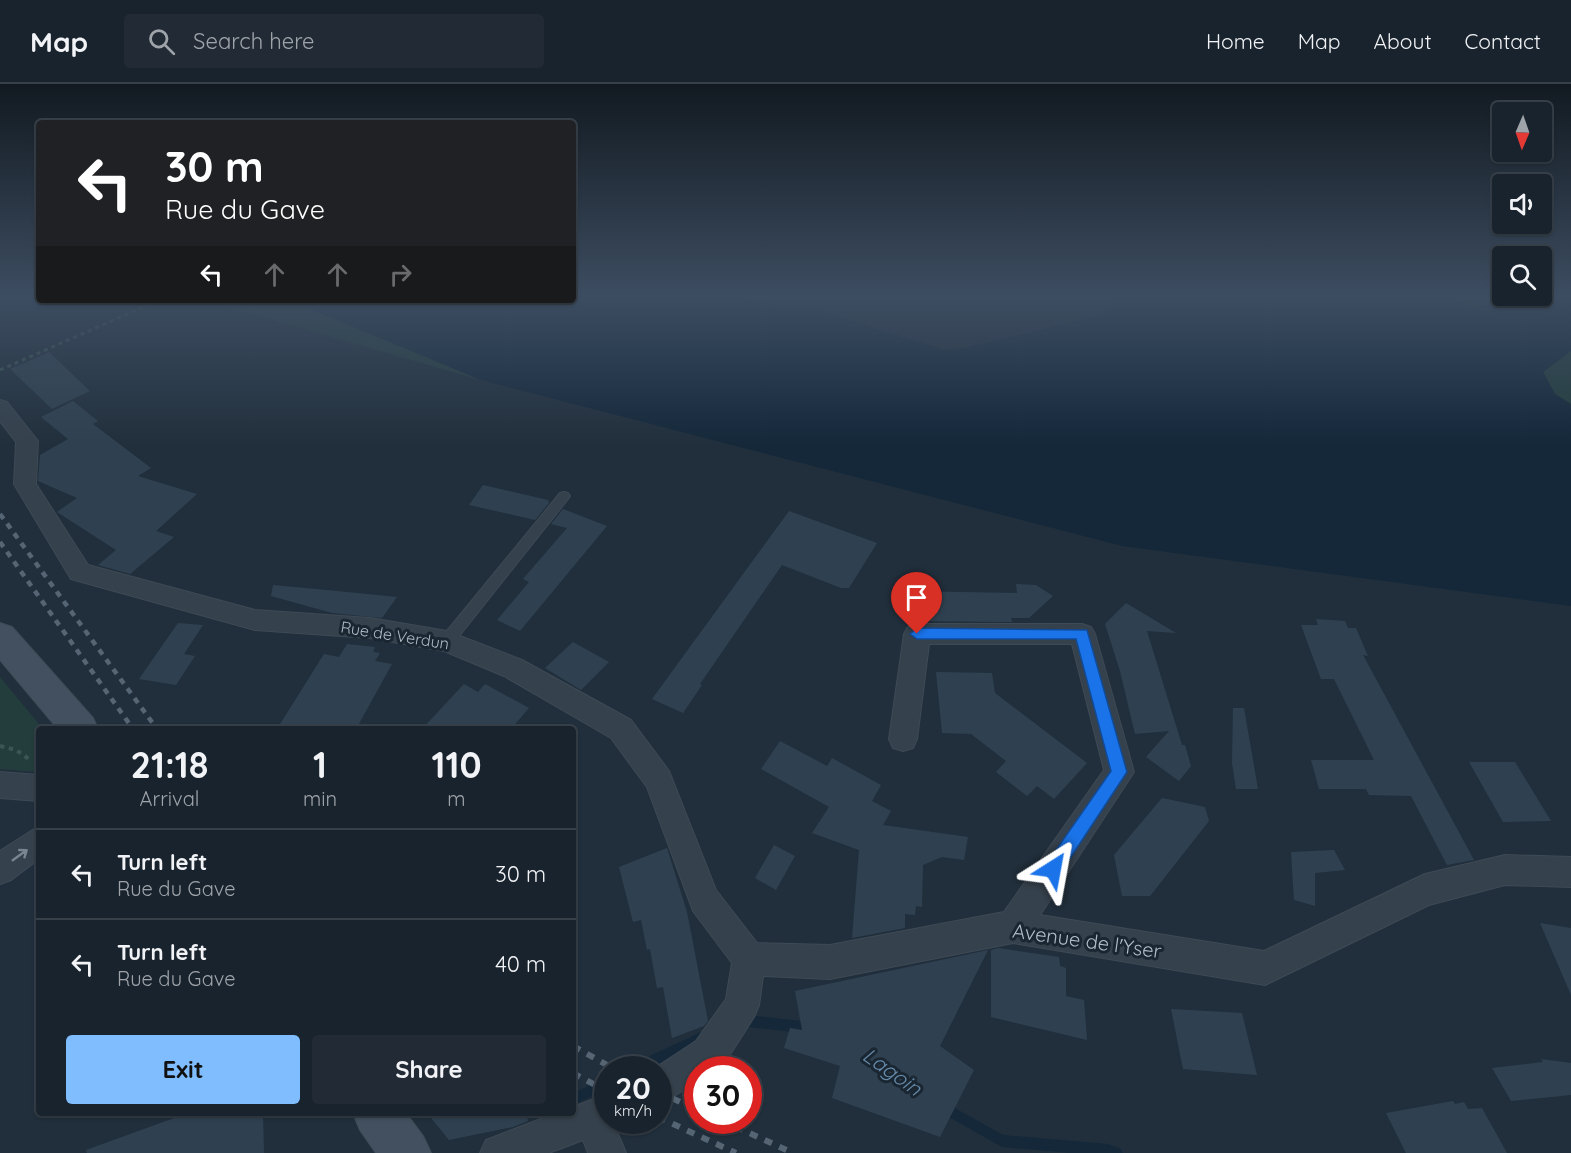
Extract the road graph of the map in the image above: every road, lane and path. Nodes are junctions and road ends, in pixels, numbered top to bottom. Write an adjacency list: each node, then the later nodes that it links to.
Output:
1 (55, 346): 2 (path)
2 (0, 370)
3 (0, 407): 6 (street, Rue de Verdun)
4 (564, 496): 6 (lane)
5 (0, 636): 7 (main road)
6 (447, 641): 16 (street, Rue de Verdun)
7 (77, 726)
8 (903, 739): 15 (street)
9 (0, 746): 10 (path)
10 (36, 775): 11 (street)
11 (0, 785)
12 (36, 843): 13 (street, one-way to 12)
13 (0, 869)
14 (1571, 872): 15 (street, Avenue de l'Yser)
15 (1013, 927): 16 (street, Avenue de l'Yser)
16 (749, 959): 17 (street)
17 (672, 1078)
18 (379, 1116): 21 (main road)
19 (594, 1117): 22 (street)
20 (604, 1134): 23 (street)
21 (406, 1153)
22 (499, 1153)
23 (607, 1153)

